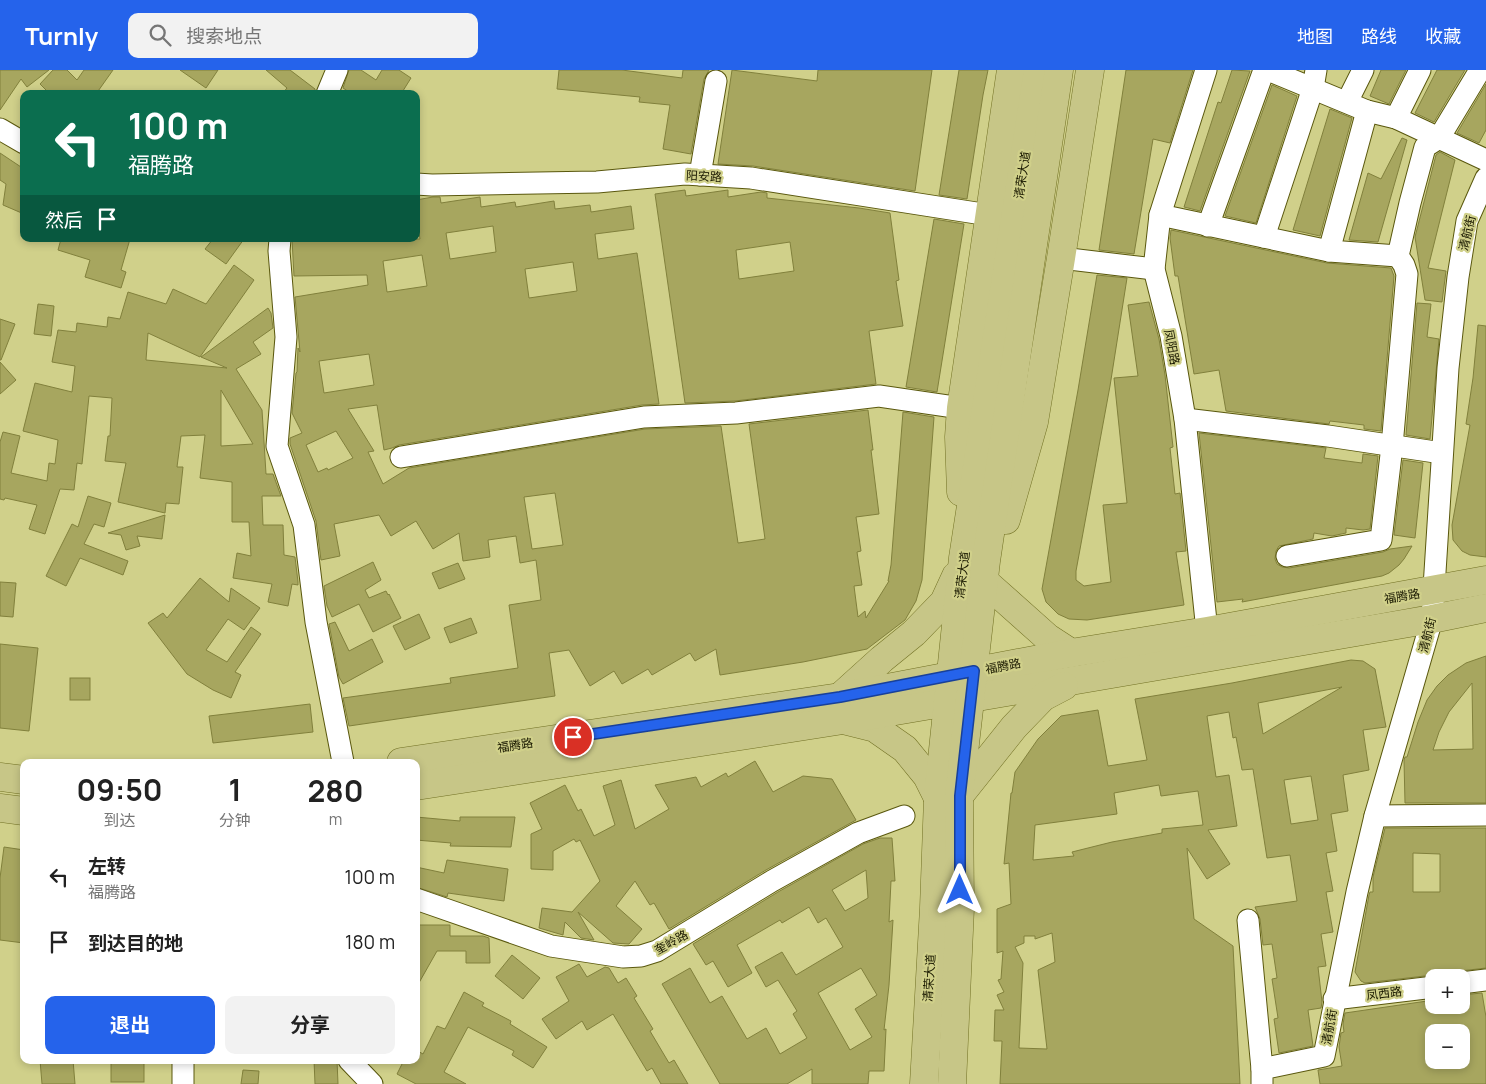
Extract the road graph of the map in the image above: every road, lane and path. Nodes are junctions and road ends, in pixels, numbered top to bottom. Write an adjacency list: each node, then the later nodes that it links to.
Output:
1 (337, 70): 14 (street)
2 (1011, 70): 24 (main road)
3 (1038, 70): 35 (main road, 清荣大道)
4 (1059, 70): 35 (main road, 清荣大道)
5 (1090, 70): 31 (main road)
6 (1206, 70): 25 (street, 凤阳路)
7 (1264, 70): 26 (street)
8 (1268, 70): 12 (street)
9 (1363, 70): 15 (street)
10 (1420, 70): 16 (street)
11 (1480, 70): 18 (street)
12 (1315, 79): 15 (street); 27 (street)
13 (716, 81): 21 (street)
14 (329, 90)
15 (1357, 106): 16 (street); 29 (street)
16 (1396, 118): 18 (street)
17 (0, 129): 19 (street)
18 (1439, 138): 20 (street); 30 (street)
19 (20, 141)
20 (1486, 160)
21 (700, 175): 23 (street, 阳安路); 24 (street, 阳安路)
22 (1486, 178): 37 (street, 清航街)
23 (420, 184)
24 (989, 215): 33 (main road)
25 (1160, 215): 26 (street); 32 (street, 凤阳路)
26 (1208, 226): 27 (street)
27 (1264, 237): 29 (street)
28 (280, 242): 50 (street)
29 (1329, 251): 30 (street)
30 (1398, 256): 36 (street)
31 (1061, 258): 32 (street); 40 (main road)
32 (1154, 269): 34 (street, 凤阳路)
33 (961, 408): 38 (street); 40 (main road)
34 (1185, 419): 36 (street); 45 (street, 凤阳路)
35 (994, 426): 40 (main road, 清荣大道)
36 (1392, 446): 37 (street); 39 (street)
37 (1442, 453): 42 (street, 清航街)
38 (401, 456)
39 (1288, 556)
40 (978, 567): 46 (main road); 48 (main road, 清荣大道); 49 (main road)
41 (1486, 580): 42 (main road, 福腾路)
42 (1433, 591): 44 (street, 清航街); 45 (main road, 福腾路)
43 (1486, 608): 44 (main road, 福腾路)
44 (1432, 619): 47 (main road, 福腾路); 60 (street, 清航街)
45 (1207, 632): 46 (main road, 福腾路)
46 (1071, 653): 48 (main road, 福腾路)
47 (1074, 680): 48 (main road, 福腾路); 55 (main road)
48 (961, 687): 49 (main road, 福腾路); 55 (main road, 清荣大道)
49 (841, 708): 51 (main road, 福腾路); 54 (main road, 福腾路); 55 (main road)
50 (342, 759)
51 (420, 760)
52 (0, 777): 53 (main road)
53 (20, 780)
54 (420, 785)
55 (949, 797): 72 (main road, 清荣大道); 73 (main road, 清荣大道)
56 (0, 808): 57 (main road)
57 (20, 810)
58 (1486, 815): 60 (street)
59 (904, 816): 61 (street, 奎岭路)
60 (1375, 816): 66 (street, 清航街)
61 (420, 900)
62 (1248, 920): 69 (street)
63 (1486, 980): 64 (street)
64 (1470, 982)
65 (1425, 988): 66 (street, 凤西路)
66 (1334, 999): 69 (street, 清航街)
67 (183, 1064): 70 (street)
68 (353, 1064): 71 (street)
69 (1262, 1076)
70 (183, 1084)
71 (372, 1084)
72 (924, 1084)
73 (952, 1084)

